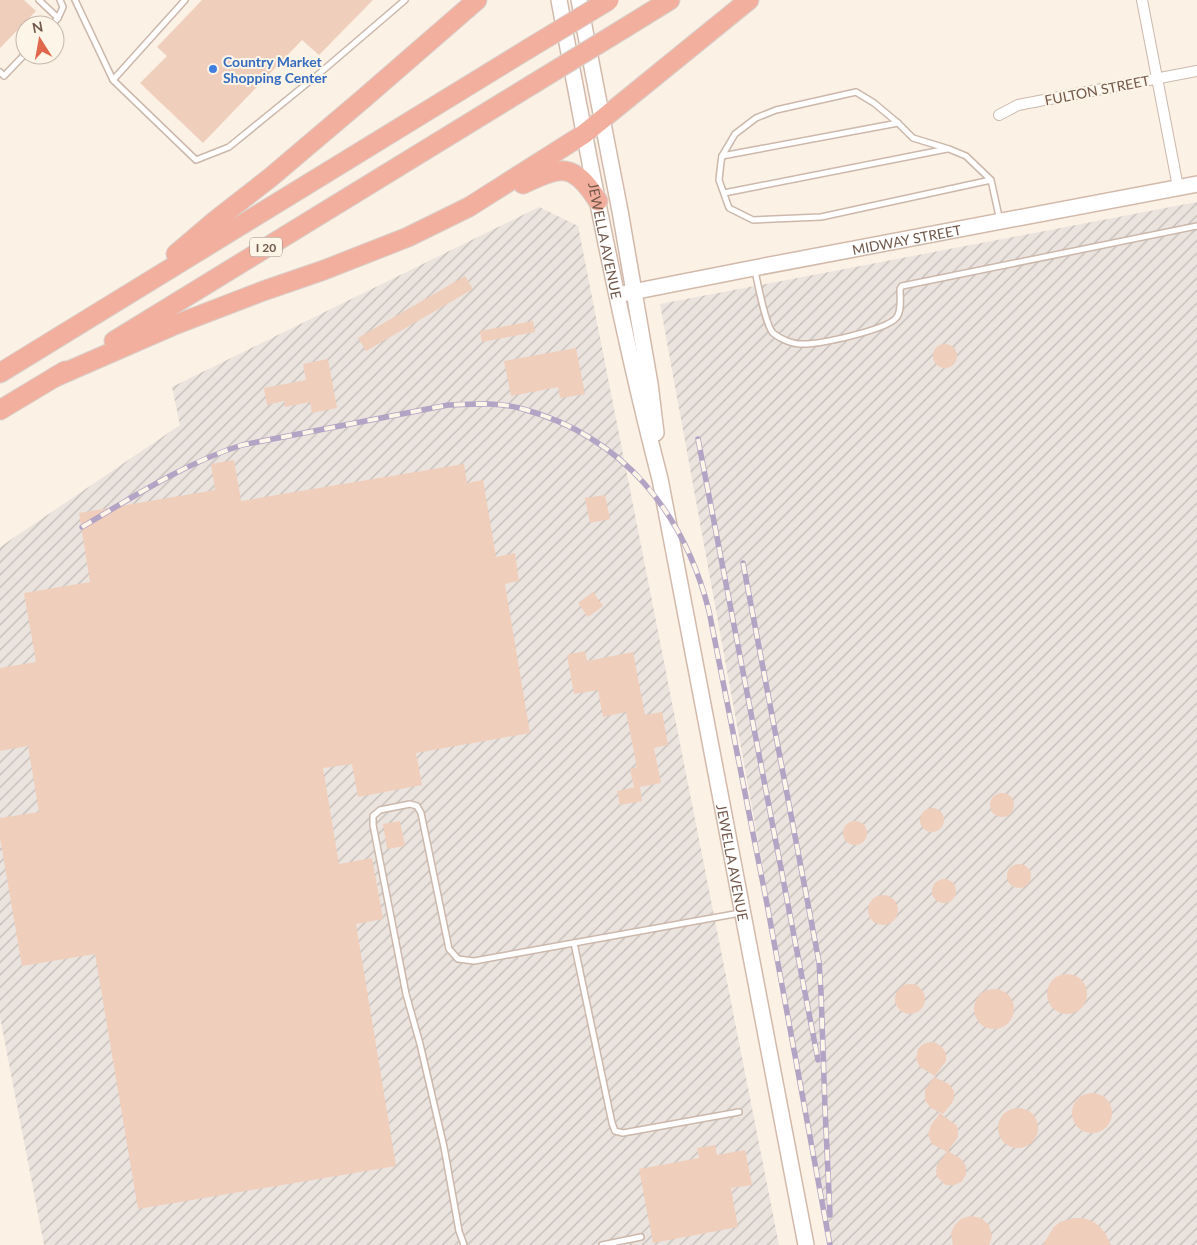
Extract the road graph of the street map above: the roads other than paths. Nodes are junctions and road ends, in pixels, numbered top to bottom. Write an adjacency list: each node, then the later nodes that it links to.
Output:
1 (39, 0): 13 (lane)
2 (60, 0): 14 (lane)
3 (75, 0): 19 (lane)
4 (186, 0): 19 (lane)
5 (405, 0): 19 (lane)
6 (477, 0): 35 (highway)
7 (559, 0): 23 (main road, JEWELLA AVENUE)
8 (579, 0): 21 (main road, JEWELLA AVENUE)
9 (609, 0): 35 (highway, I 20, bridge)
10 (670, 0): 39 (highway, I 20, bridge)
11 (749, 0): 21 (highway)
12 (1142, 0): 18 (street)
13 (55, 15)
14 (59, 15)
15 (15, 64): 17 (lane)
16 (1197, 71): 18 (street, FULTON STREET)
17 (0, 72)
18 (1156, 78): 20 (street, FULTON STREET); 28 (street)
19 (112, 80)
20 (999, 115)
21 (602, 120): 23 (highway); 36 (main road, JEWELLA AVENUE)
22 (898, 124): 24 (lane); 25 (lane); 25 (lane)
23 (584, 134): 30 (main road, JEWELLA AVENUE); 31 (highway)
24 (949, 149): 26 (lane); 29 (lane)
25 (722, 156): 29 (lane)
26 (991, 180): 29 (lane); 32 (lane)
27 (1197, 184): 28 (main road, MIDWAY STREET)
28 (1178, 187): 32 (main road, MIDWAY STREET)
29 (724, 193)
30 (598, 201): 31 (highway); 37 (main road, JEWELLA AVENUE)
31 (469, 207): 39 (highway)
32 (1000, 221): 34 (main road, MIDWAY STREET)
33 (1197, 226): 34 (lane)
34 (754, 268): 36 (main road, MIDWAY STREET)
35 (130, 292): 38 (highway, I 20)
36 (634, 292): 37 (main road, MIDWAY STREET); 41 (main road, JEWELLA AVENUE)
37 (617, 295): 41 (main road, JEWELLA AVENUE)
38 (0, 373)
39 (55, 377): 40 (highway, I 20)
40 (0, 410)
41 (660, 479): 42 (main road, JEWELLA AVENUE)
42 (743, 912): 43 (lane); 48 (main road, JEWELLA AVENUE)
43 (574, 943): 44 (lane); 46 (lane)
44 (739, 1112)
45 (641, 1237): 47 (lane)
46 (464, 1245)
47 (602, 1245)
48 (806, 1245)

